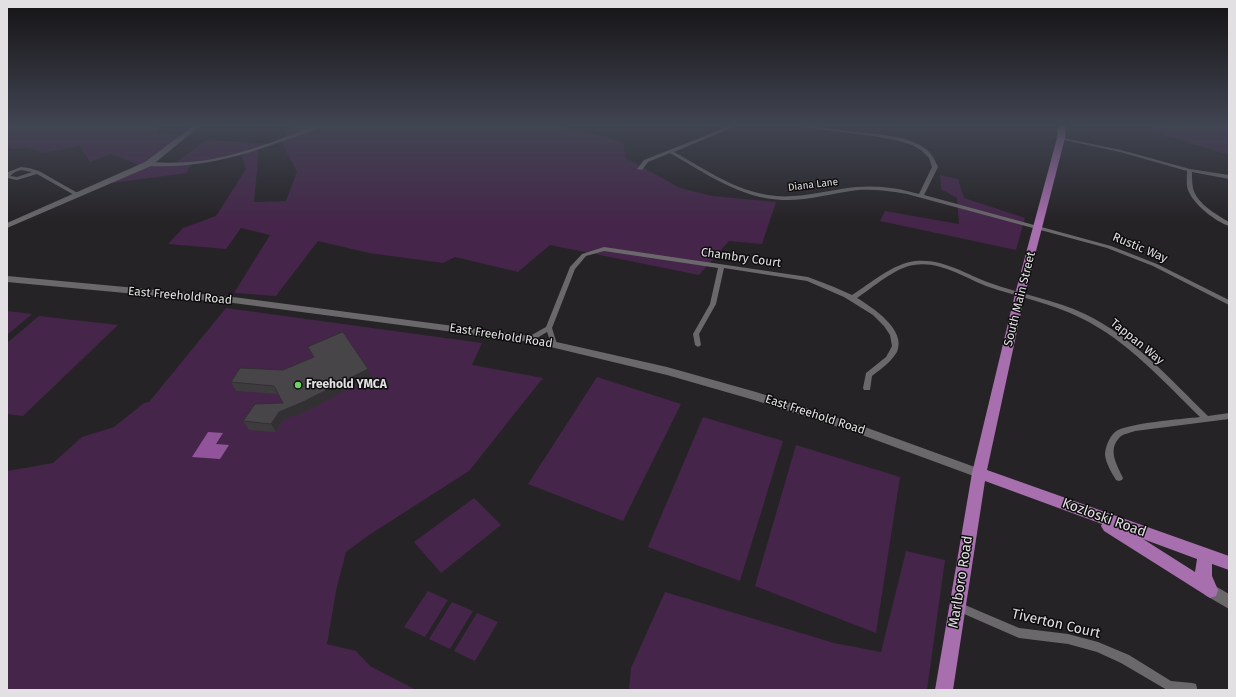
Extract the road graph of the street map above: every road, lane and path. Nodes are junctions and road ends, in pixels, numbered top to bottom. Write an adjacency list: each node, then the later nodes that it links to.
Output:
1 (155, 159): 8 (main road)
2 (221, 159): 8 (street)
3 (652, 159): 9 (street)
4 (683, 159): 15 (street, Diana Lane)
5 (933, 159): 15 (street)
6 (1056, 159): 18 (main road, South Main Street)
7 (1148, 159): 10 (street)
8 (148, 164): 14 (main road)
9 (640, 169)
10 (1189, 170): 13 (street); 16 (street)
11 (37, 172): 12 (street); 12 (street); 14 (street)
12 (7, 176)
13 (1229, 177)
14 (78, 195): 17 (main road)
15 (921, 196): 18 (street, Diana Lane)
16 (1229, 224)
17 (7, 226)
18 (1038, 227): 21 (main road, South Main Street); 23 (street, Rustic Way)
19 (721, 266): 22 (street, Chambry Court); 24 (street, Chambry Court); 27 (street)
20 (7, 280): 25 (main road, East Freehold Road)
21 (1020, 294): 22 (street, Tappan Way); 30 (street, Tappan Way); 31 (main road, South Main Street)
22 (852, 299): 28 (street, Chambry Court)
23 (1229, 303)
24 (549, 328): 25 (street); 26 (street)
25 (530, 339): 26 (main road, East Freehold Road)
26 (554, 344): 31 (main road, East Freehold Road)
27 (698, 345)
28 (867, 388)
29 (1229, 416): 30 (street)
30 (1206, 418): 32 (street)
31 (979, 473): 33 (main road, Kozloski Road); 38 (main road, Marlboro Road)
32 (1119, 478)
33 (1067, 505): 34 (main road, Kozloski Road); 36 (main road)
34 (1206, 555): 35 (main road, Kozloski Road); 36 (main road)
35 (1229, 563)
36 (1210, 590): 37 (main road)
37 (1229, 602)
38 (957, 606): 39 (street, Tiverton Court); 40 (main road, Marlboro Road)
39 (1192, 688)
40 (944, 690)

